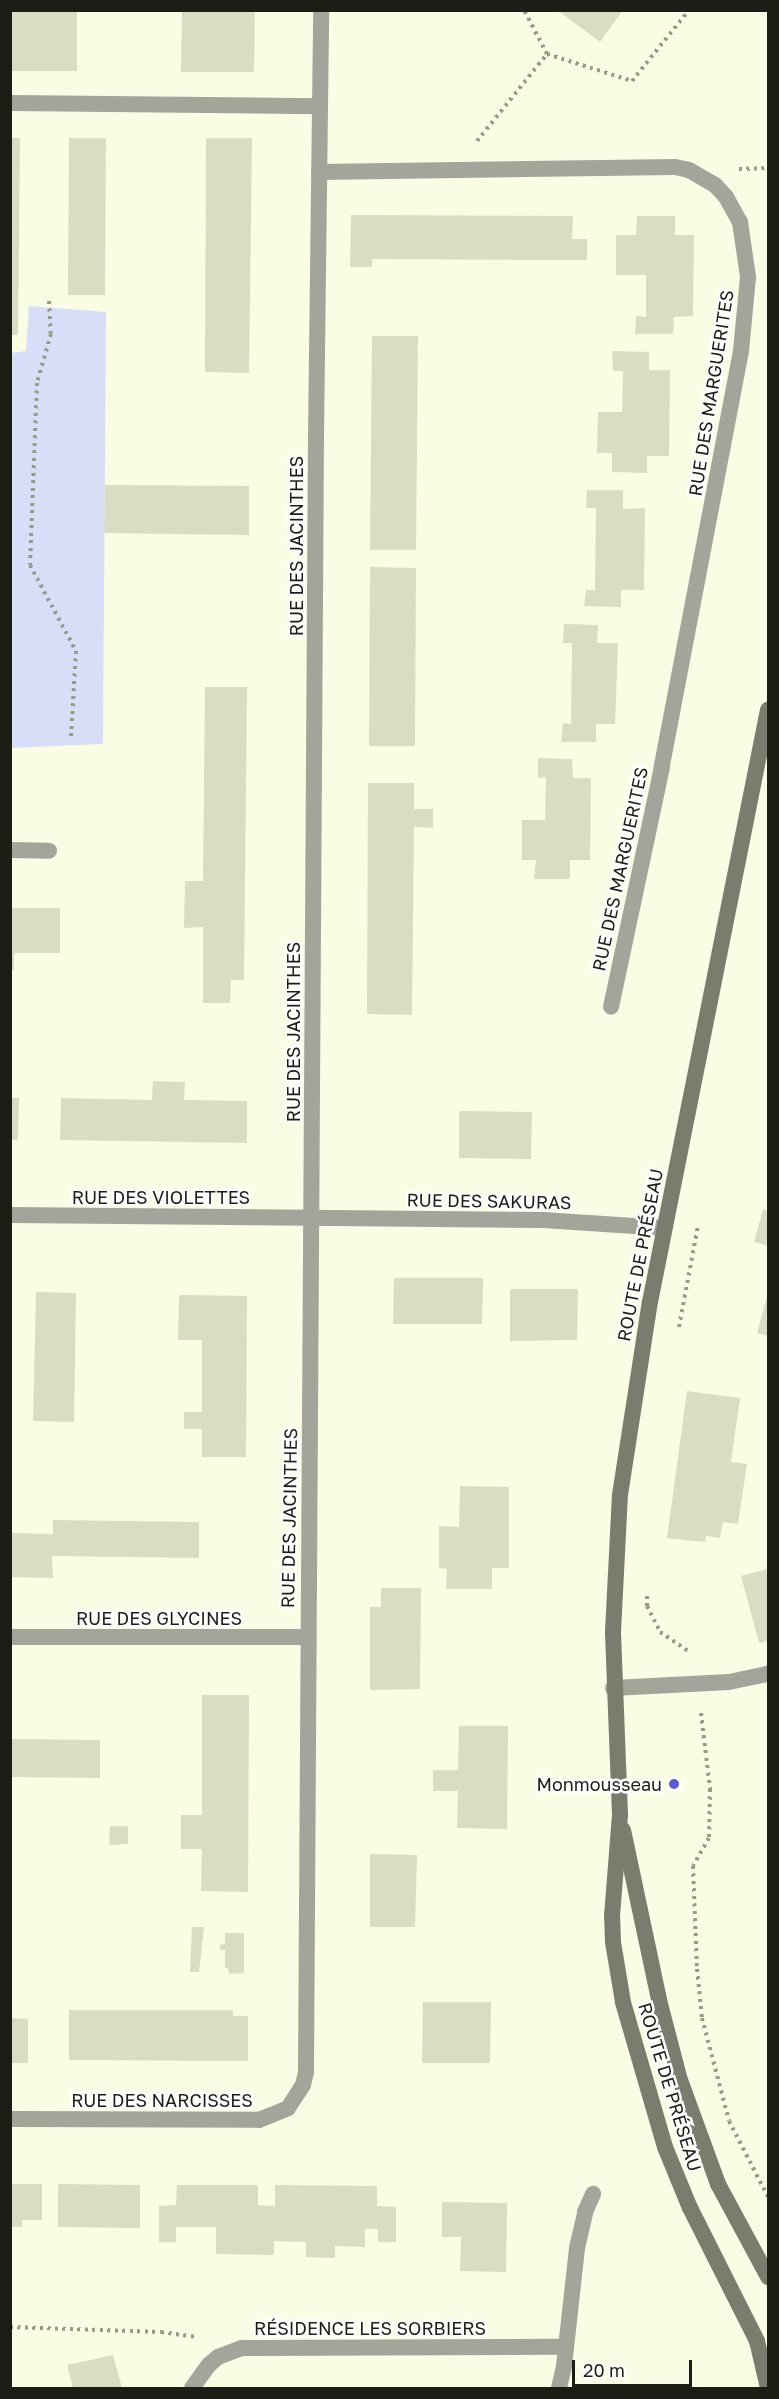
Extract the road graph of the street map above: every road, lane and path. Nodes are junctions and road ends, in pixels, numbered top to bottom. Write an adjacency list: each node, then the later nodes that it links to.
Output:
1 (321, 10): 6 (street, RUE DES JACINTHES)
2 (524, 10): 4 (path)
3 (689, 10): 4 (path)
4 (547, 54): 7 (path)
5 (10, 103): 6 (street)
6 (320, 106): 8 (street, RUE DES JACINTHES)
7 (454, 169): 8 (street, RUE DES MARGUERITES); 14 (street, RUE DES MARGUERITES)
8 (319, 172): 16 (street, RUE DES JACINTHES)
9 (49, 301): 11 (path)
10 (768, 710): 18 (main road, ROUTE DE PRÉSEAU)
11 (71, 738)
12 (10, 850): 13 (street)
13 (49, 851)
14 (611, 1007)
15 (10, 1215): 16 (street, RUE DES VIOLETTES)
16 (312, 1217): 18 (street, RUE DES SAKURAS); 22 (street, RUE DES JACINTHES)
17 (699, 1221): 19 (path)
18 (665, 1228): 25 (main road, ROUTE DE PRÉSEAU)
19 (678, 1332)
20 (646, 1586): 24 (path)
21 (10, 1637): 22 (street, RUE DES GLYCINES)
22 (308, 1637): 27 (street, RUE DES JACINTHES)
23 (768, 1674): 24 (street)
24 (698, 1684): 25 (street); 30 (path)
25 (613, 1688): 26 (main road, ROUTE DE PRÉSEAU)
26 (620, 1815): 31 (main road, ROUTE DE PRÉSEAU); 37 (main road, ROUTE DE PRÉSEAU)
27 (306, 2053): 28 (street, RUE DES NARCISSES)
28 (10, 2119)
29 (594, 2194): 34 (street)
30 (768, 2197)
31 (768, 2277)
32 (10, 2326): 33 (path)
33 (205, 2338)
34 (566, 2347): 35 (street, RÉSIDENCE LES SORBIERS); 36 (street)
35 (192, 2388)
36 (559, 2388)
37 (768, 2388)

